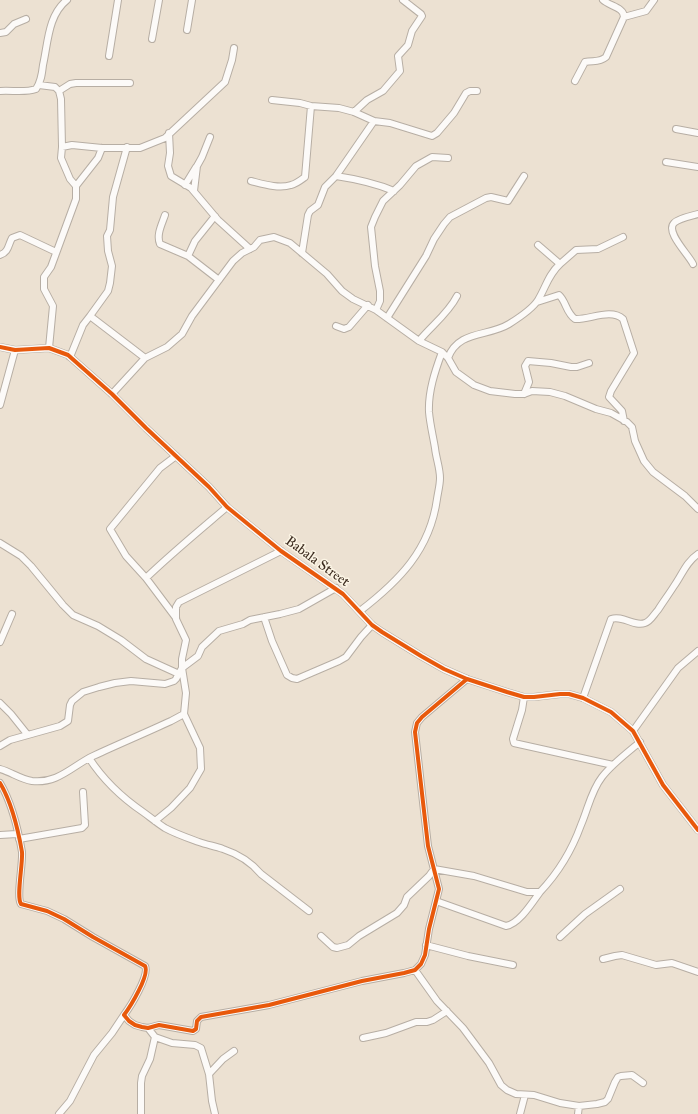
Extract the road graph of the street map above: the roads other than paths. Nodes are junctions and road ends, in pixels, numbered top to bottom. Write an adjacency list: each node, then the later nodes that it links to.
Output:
1 (67, 0): 17 (street)
2 (118, 0): 14 (street)
3 (159, 0): 12 (street)
4 (192, 0): 10 (street)
5 (403, 0): 23 (street)
6 (603, 0): 8 (street)
7 (654, 0): 8 (street)
8 (624, 17): 15 (street)
9 (26, 19): 11 (street)
10 (187, 30)
11 (0, 33)
12 (152, 39)
13 (234, 48): 26 (street)
14 (108, 56)
15 (575, 81)
16 (130, 83): 18 (street)
17 (39, 85): 18 (street); 19 (street)
18 (59, 90): 29 (street)
19 (0, 91)
20 (477, 92): 24 (street)
21 (272, 100): 22 (street)
22 (311, 106): 23 (street); 38 (street)
23 (354, 112): 24 (street)
24 (374, 121): 36 (street)
25 (676, 129): 27 (street)
26 (170, 133): 30 (street); 39 (street)
27 (698, 133)
28 (210, 137): 34 (street)
29 (62, 147): 31 (street); 40 (street)
30 (127, 147): 31 (street); 60 (street)
31 (102, 148): 40 (street)
32 (448, 158): 42 (street)
33 (666, 162): 35 (street)
34 (197, 166): 39 (street); 41 (street)
35 (698, 167)
36 (336, 176): 42 (street); 50 (street)
37 (524, 176): 61 (street)
38 (251, 181)
39 (185, 185): 41 (street)
40 (76, 186): 49 (street)
41 (194, 191): 45 (street)
42 (394, 191): 59 (street)
43 (698, 214): 54 (street)
44 (164, 215): 52 (street)
45 (215, 216): 48 (street); 52 (street)
46 (623, 236): 53 (street)
47 (538, 245): 53 (street)
48 (250, 249): 50 (street); 55 (street)
49 (56, 252): 51 (street); 65 (street)
50 (302, 253): 58 (street)
51 (0, 255)
52 (188, 256): 55 (street)
53 (560, 264): 57 (street)
54 (693, 264)
55 (219, 280): 69 (street)
56 (458, 296): 63 (street)
57 (537, 302): 70 (street); 75 (street)
58 (368, 305): 59 (street); 62 (street)
59 (376, 310): 61 (street)
60 (90, 316): 68 (street); 69 (street)
61 (387, 318): 63 (street)
62 (336, 326)
63 (419, 342): 67 (street)
64 (0, 347): 66 (street, Babala Street)
65 (49, 348): 66 (street, Babala Street); 68 (street, Babala Street)
66 (15, 350): 74 (street)
67 (442, 352): 70 (street); 84 (street)
68 (70, 357): 72 (street, Babala Street)
69 (146, 358): 72 (street)
70 (448, 358): 73 (street)
71 (589, 363): 73 (street)
72 (112, 394): 76 (street, Babala Street)
73 (524, 394): 75 (street)
74 (0, 405)
75 (624, 421): 78 (street)
76 (176, 456): 77 (street, Babala Street); 82 (street)
77 (227, 507): 80 (street, Babala Street); 82 (street)
78 (698, 509)
79 (0, 543): 91 (street)
80 (281, 551): 83 (street, Babala Street); 87 (street)
81 (698, 554): 95 (street)
82 (146, 578): 87 (street)
83 (336, 588): 84 (street, Babala Street); 86 (street)
84 (360, 611): 88 (street, Babala Street)
85 (12, 614): 89 (street)
86 (264, 617): 88 (street); 91 (street)
87 (176, 619): 91 (street)
88 (372, 625): 92 (street, Babala Street)
89 (0, 642)
90 (698, 651): 98 (street)
91 (179, 674): 93 (street); 93 (street); 99 (street)
92 (467, 679): 94 (street, Babala Street); 111 (street)
93 (185, 682): 97 (street)
94 (524, 697): 95 (street, Babala Street); 103 (street)
95 (583, 698): 98 (street, Babala Street)
96 (0, 703): 99 (street)
97 (184, 714): 102 (street); 107 (street)
98 (634, 732): 100 (street, Babala Street)
99 (27, 734): 101 (street)
100 (640, 742): 103 (street); 108 (street, Babala Street)
101 (0, 746)
102 (89, 758): 104 (street); 107 (street)
103 (613, 765): 113 (street)
104 (0, 769)
105 (0, 783): 110 (street)
106 (83, 792): 110 (street)
107 (156, 821): 115 (street)
108 (698, 830)
109 (0, 835): 110 (street)
110 (18, 837): 124 (street)
111 (434, 869): 113 (street); 114 (street); 116 (street)
112 (620, 889): 117 (street)
113 (540, 892): 114 (street)
114 (436, 902): 118 (street)
115 (309, 911)
116 (321, 936)
117 (560, 937)
118 (426, 945): 120 (street); 121 (street)
119 (603, 959): 122 (street)
120 (513, 965)
121 (415, 970): 123 (street); 125 (street)
122 (698, 972)
123 (447, 1011): 127 (street); 131 (street)
124 (124, 1015): 125 (street); 133 (street)
125 (148, 1028): 126 (street)
126 (154, 1037): 129 (street); 134 (street)
127 (363, 1038)
128 (234, 1051): 129 (street)
129 (209, 1074): 135 (street)
130 (643, 1083): 132 (street)
131 (525, 1095): 132 (street); 136 (street)
132 (579, 1106): 137 (street)
133 (59, 1114)
134 (141, 1114)
135 (215, 1114)
136 (520, 1114)
137 (578, 1114)

